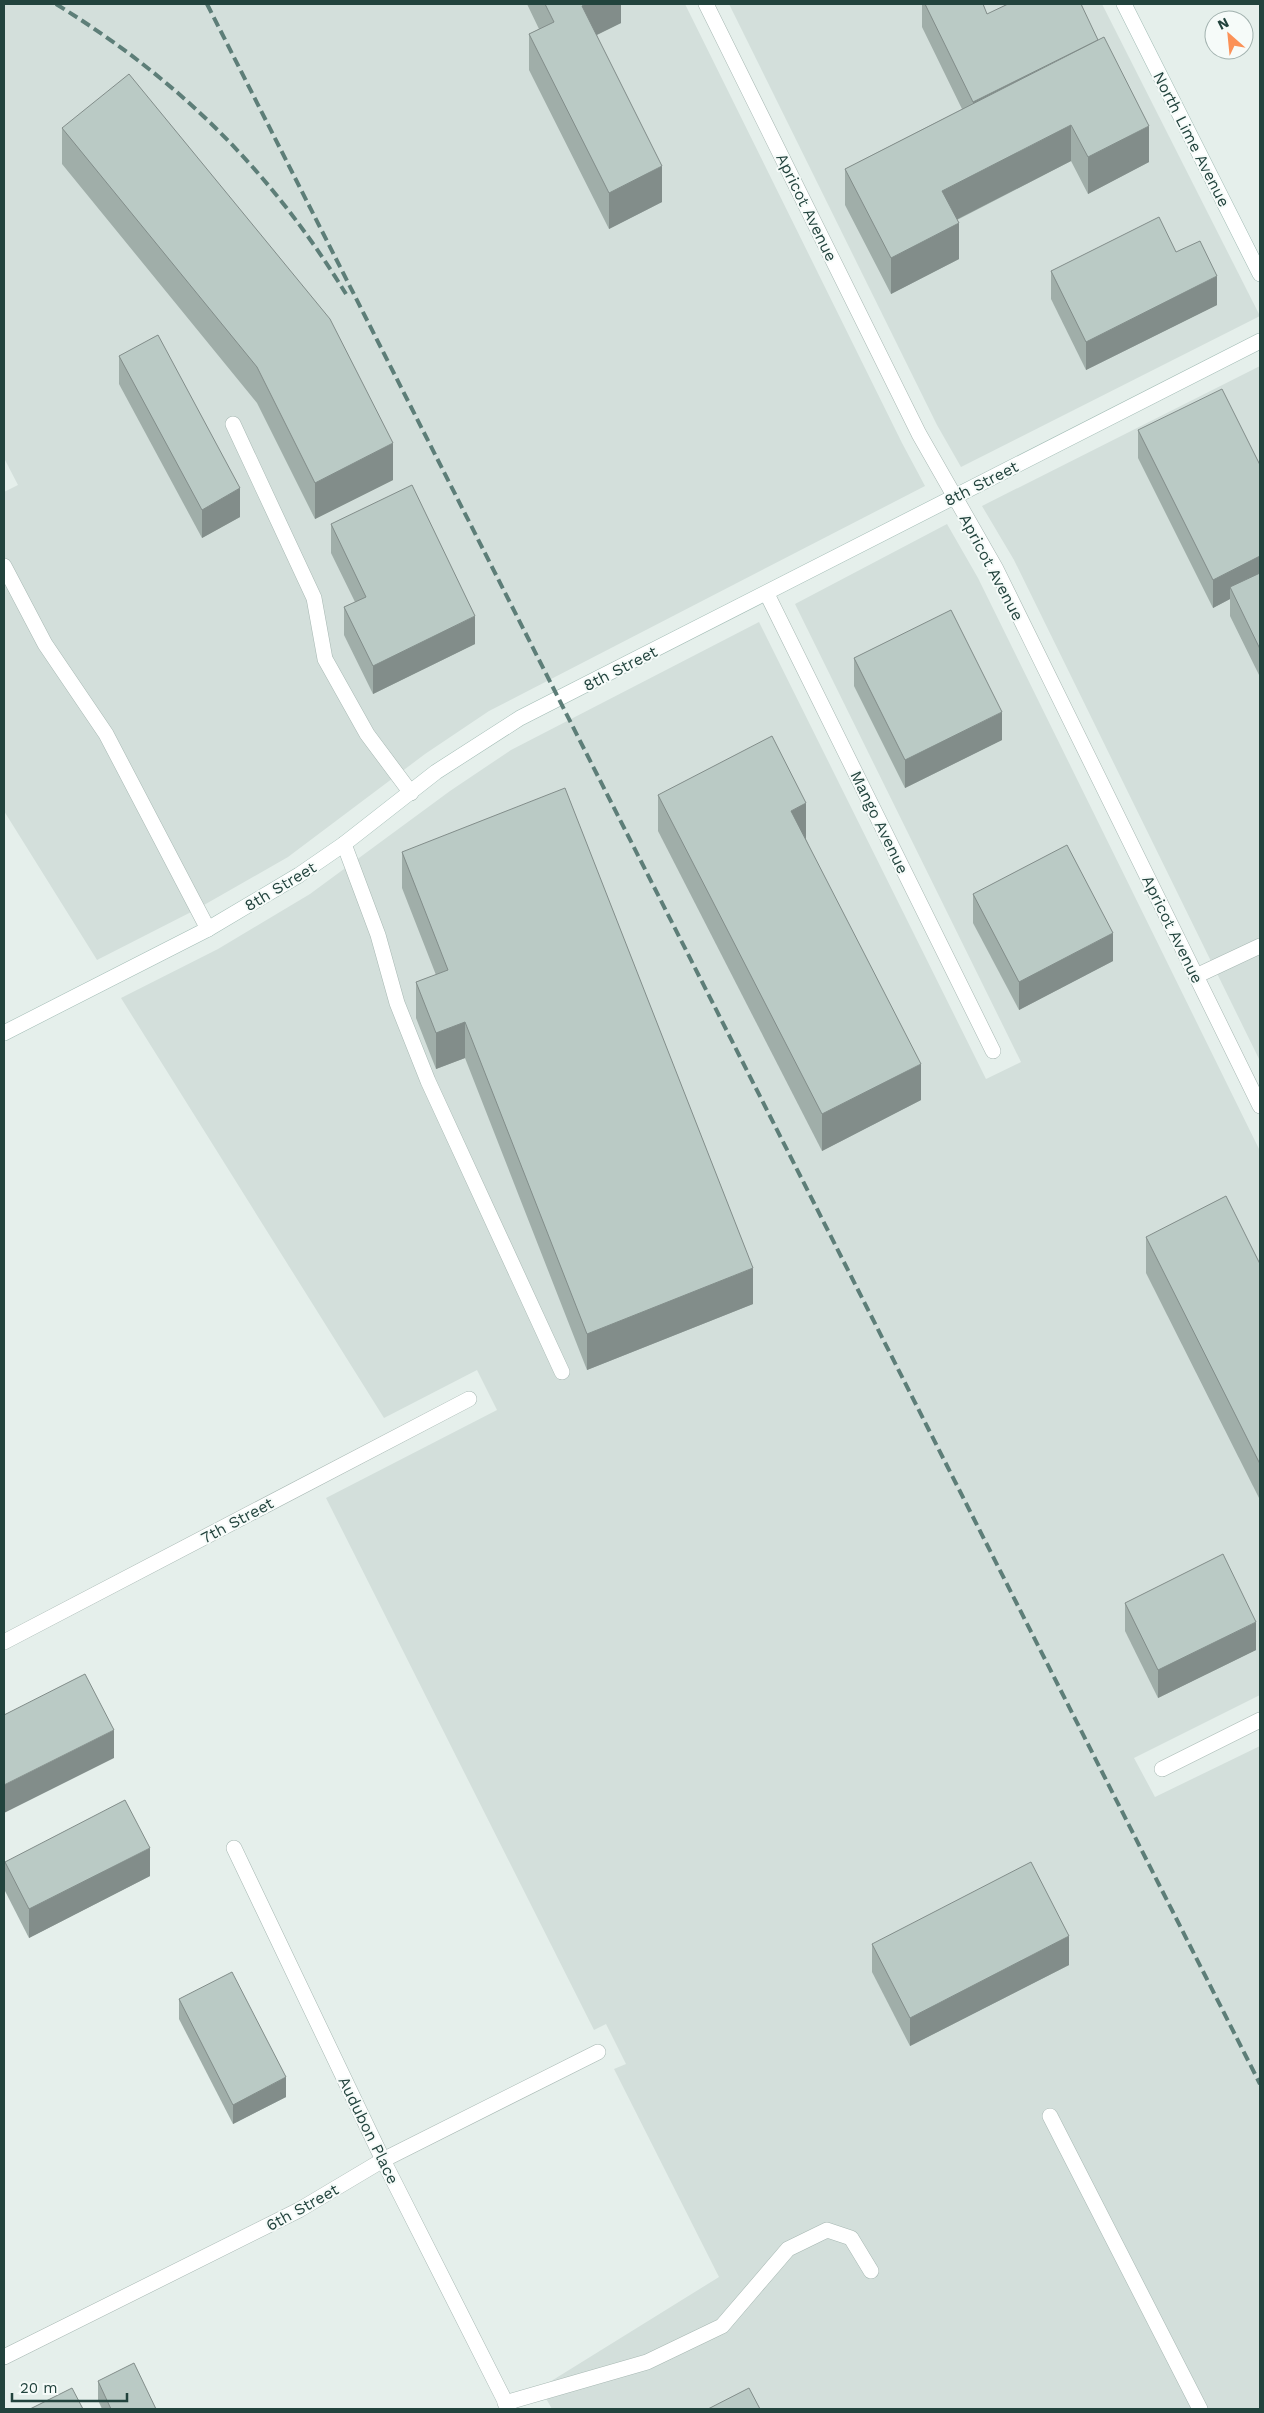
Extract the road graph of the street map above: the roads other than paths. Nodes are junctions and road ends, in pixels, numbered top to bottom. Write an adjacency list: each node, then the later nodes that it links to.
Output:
1 (706, 4): 6 (street, Apricot Avenue)
2 (1124, 4): 3 (street, North Lime Avenue)
3 (1260, 274)
4 (1260, 341): 6 (street, 8th Street)
5 (233, 424): 9 (street)
6 (954, 496): 8 (street, 8th Street); 13 (street, Apricot Avenue)
7 (4, 566): 11 (street)
8 (767, 594): 9 (street, 8th Street); 15 (street, Mango Avenue)
9 (411, 793): 10 (street, 8th Street)
10 (344, 844): 11 (street, 8th Street); 17 (street)
11 (208, 929): 14 (street, 8th Street)
12 (1260, 946): 13 (street)
13 (1196, 976): 16 (street, Apricot Avenue)
14 (4, 1033)
15 (993, 1051)
16 (1260, 1106)
17 (562, 1372)
18 (469, 1399): 19 (street, 7th Street)
19 (4, 1642)
20 (1260, 1720): 21 (street)
21 (1162, 1769)
22 (234, 1848): 25 (street, Audubon Place)
23 (598, 2052): 25 (street, 6th Street)
24 (1050, 2116): 29 (street)
25 (383, 2160): 27 (street, 6th Street); 28 (street, Audubon Place)
26 (871, 2270): 28 (street)
27 (4, 2357)
28 (507, 2406)
29 (1200, 2409)

